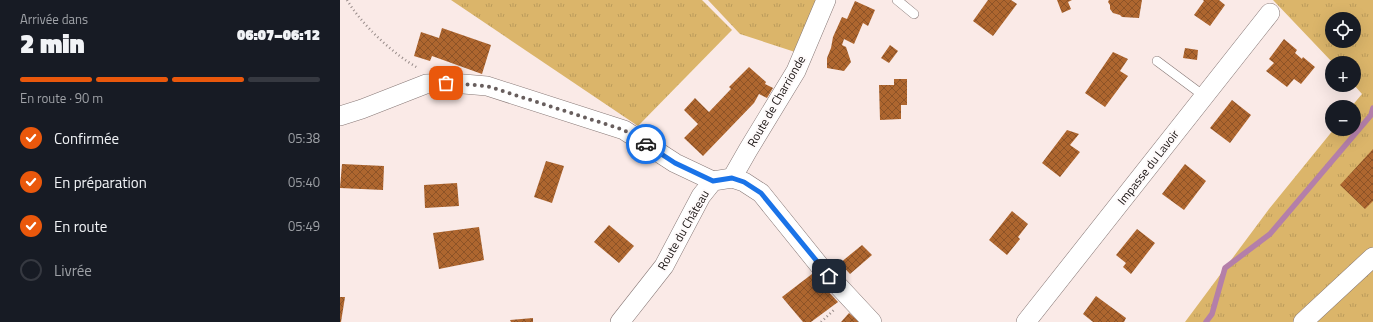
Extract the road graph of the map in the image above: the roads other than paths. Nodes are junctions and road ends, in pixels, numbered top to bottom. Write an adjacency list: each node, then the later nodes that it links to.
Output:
1 (826, 0): 8 (street, Route de Charrionde)
2 (896, 0): 4 (lane)
3 (1270, 13): 6 (street, Impasse du Lavoir)
4 (914, 14)
5 (1157, 61): 6 (lane)
6 (1204, 96): 13 (street, Impasse du Lavoir)
7 (340, 116): 9 (street)
8 (732, 178): 9 (street, Route du Château); 12 (street)
9 (713, 181): 11 (street, Route du Château)
10 (1373, 257): 14 (street)
11 (620, 322)
12 (872, 322)
13 (1026, 322)
14 (1303, 322)

